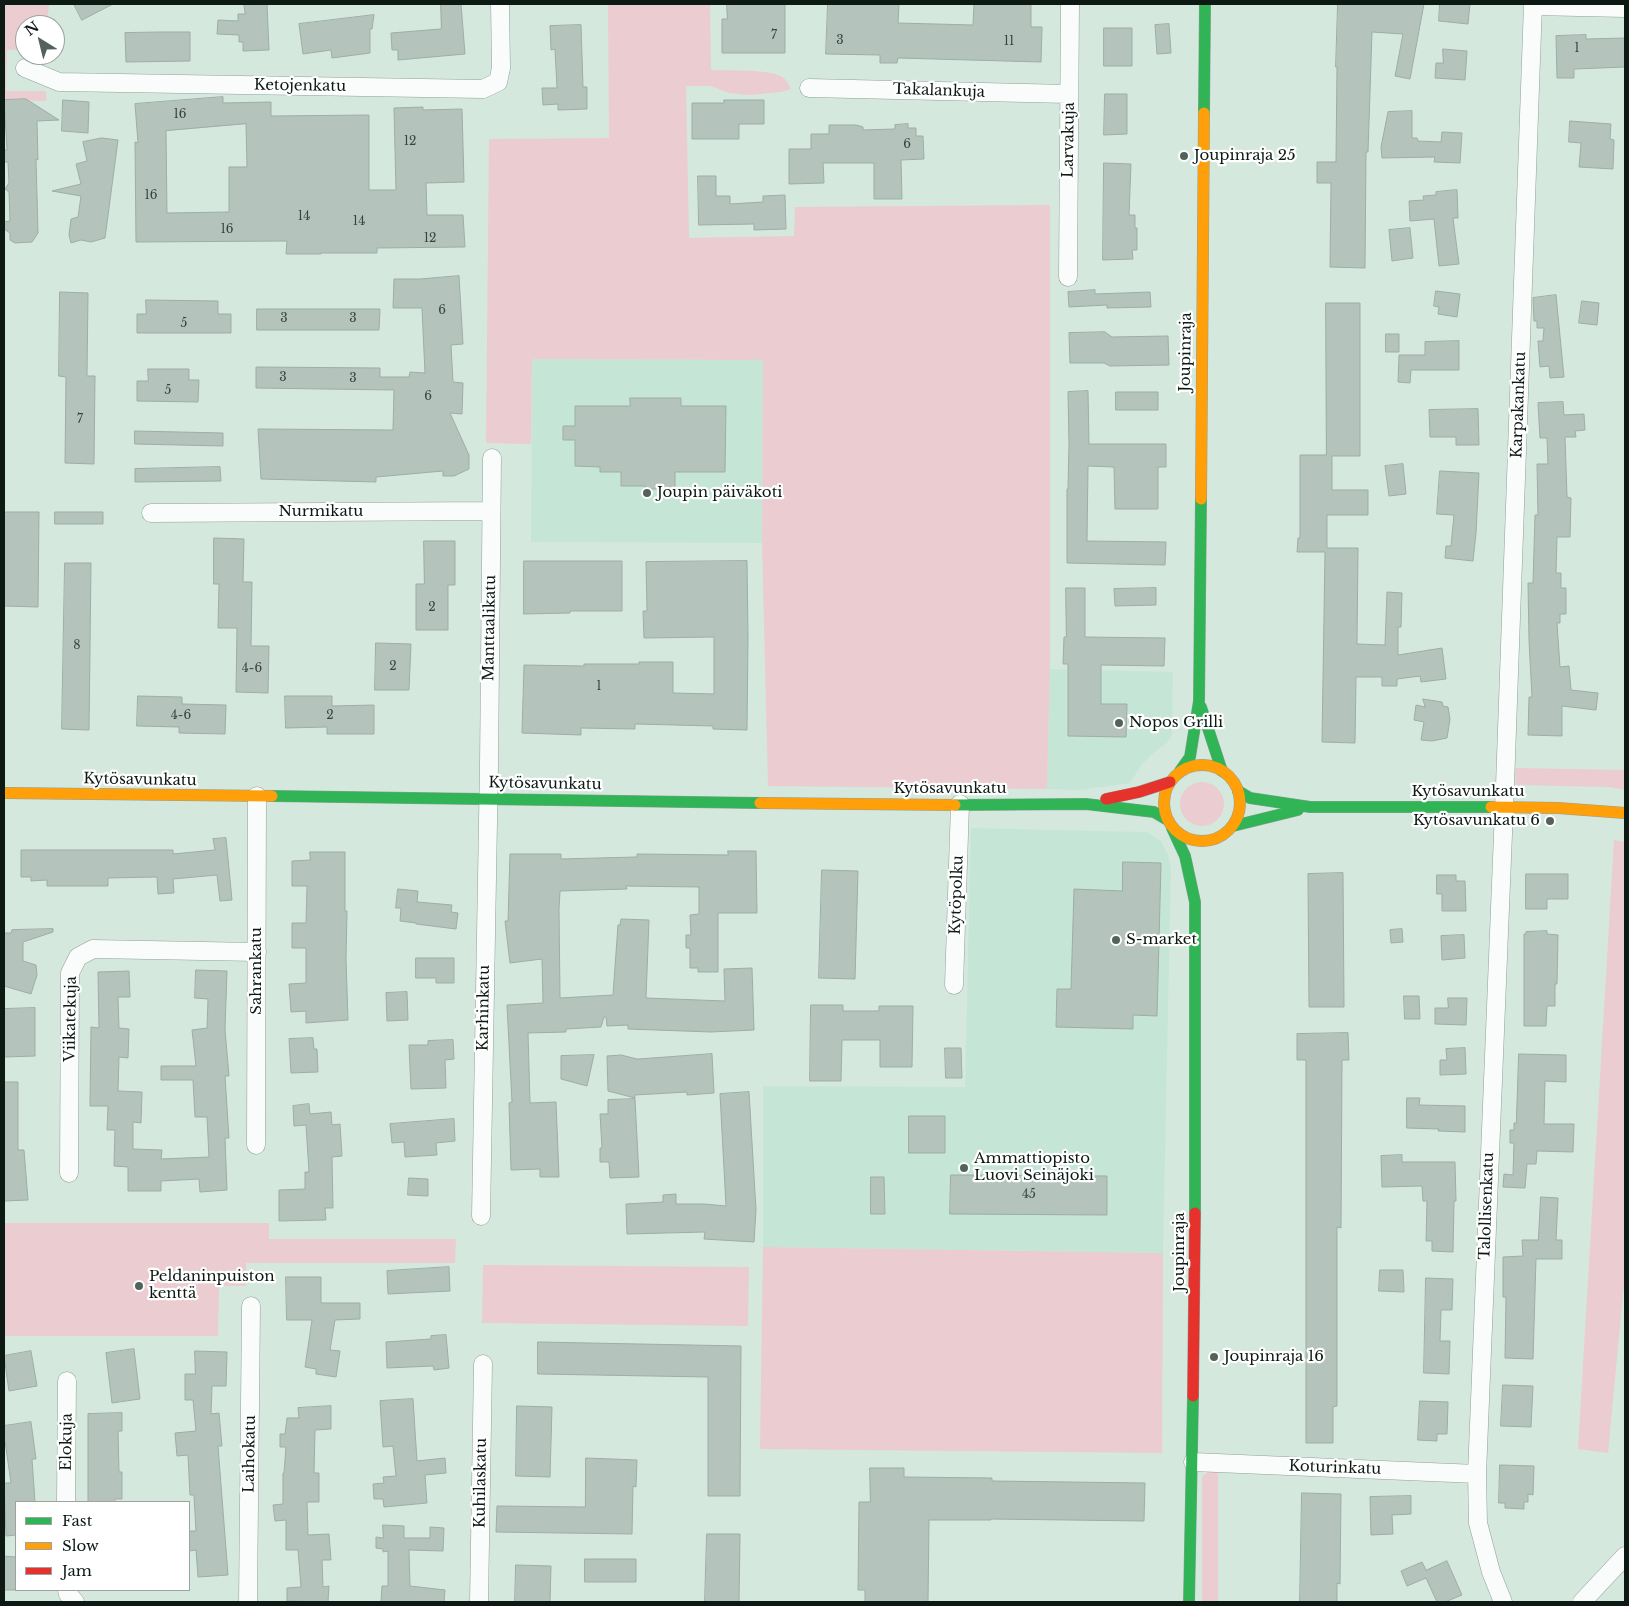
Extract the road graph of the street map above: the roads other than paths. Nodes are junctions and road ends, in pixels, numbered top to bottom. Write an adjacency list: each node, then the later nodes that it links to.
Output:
1 (500, 4): 6 (street, Ketojenkatu)
2 (1070, 4): 8 (street, Larvakuja)
3 (1205, 4): 13 (street, Joupinraja)
4 (1533, 5): 5 (street); 24 (street, Karpakankatu)
5 (1625, 8)
6 (25, 68)
7 (809, 88): 8 (street, Takalankuja)
8 (1069, 94): 9 (street, Larvakuja)
9 (1068, 277)
10 (492, 458): 11 (street, Manttaalikatu)
11 (491, 511): 12 (street, Nurmikatu); 20 (street, Manttaalikatu)
12 (151, 513)
13 (1199, 701): 14 (street, Joupinraja); 15 (street, Joupinraja)
14 (1180, 771): 15 (street); 16 (street)
15 (1222, 771): 17 (street)
16 (1170, 782): 22 (street, Kytösavunkatu); 26 (street)
17 (1238, 791): 23 (street, Kytösavunkatu); 27 (street)
18 (4, 793): 19 (street, Kytösavunkatu)
19 (257, 796): 20 (street, Kytösavunkatu); 30 (street, Sahrankatu)
20 (488, 799): 21 (street, Kytösavunkatu); 34 (street, Karhinkatu)
21 (960, 804): 22 (street, Kytösavunkatu); 31 (street, Kytöpolku)
22 (1086, 804): 26 (street, Kytösavunkatu)
23 (1310, 806): 24 (street, Kytösavunkatu); 27 (street, Kytösavunkatu)
24 (1503, 807): 25 (street, Kytösavunkatu); 39 (street, Talollisenkatu)
25 (1625, 814)
26 (1169, 823): 27 (street); 29 (street, Joupinraja)
27 (1233, 826)
28 (1202, 878): 29 (street, Joupinraja)
29 (1195, 902): 38 (street, Joupinraja)
30 (257, 952): 32 (street, Sahrankatu); 33 (street, Viikatekuja)
31 (954, 986)
32 (256, 1146)
33 (69, 1173)
34 (481, 1216)
35 (251, 1306): 44 (street, Laihokatu)
36 (483, 1364): 45 (street, Kuhilaskatu)
37 (68, 1381): 40 (street, Elokuja)
38 (1193, 1462): 39 (street, Koturinkatu); 46 (street, Joupinraja)
39 (1477, 1474): 47 (street, Talollisenkatu)
40 (66, 1501)
41 (1625, 1556): 48 (street)
42 (67, 1591): 43 (street)
43 (75, 1602)
44 (248, 1602)
45 (479, 1602)
46 (1189, 1602)
47 (1503, 1602)
48 (1582, 1602)

